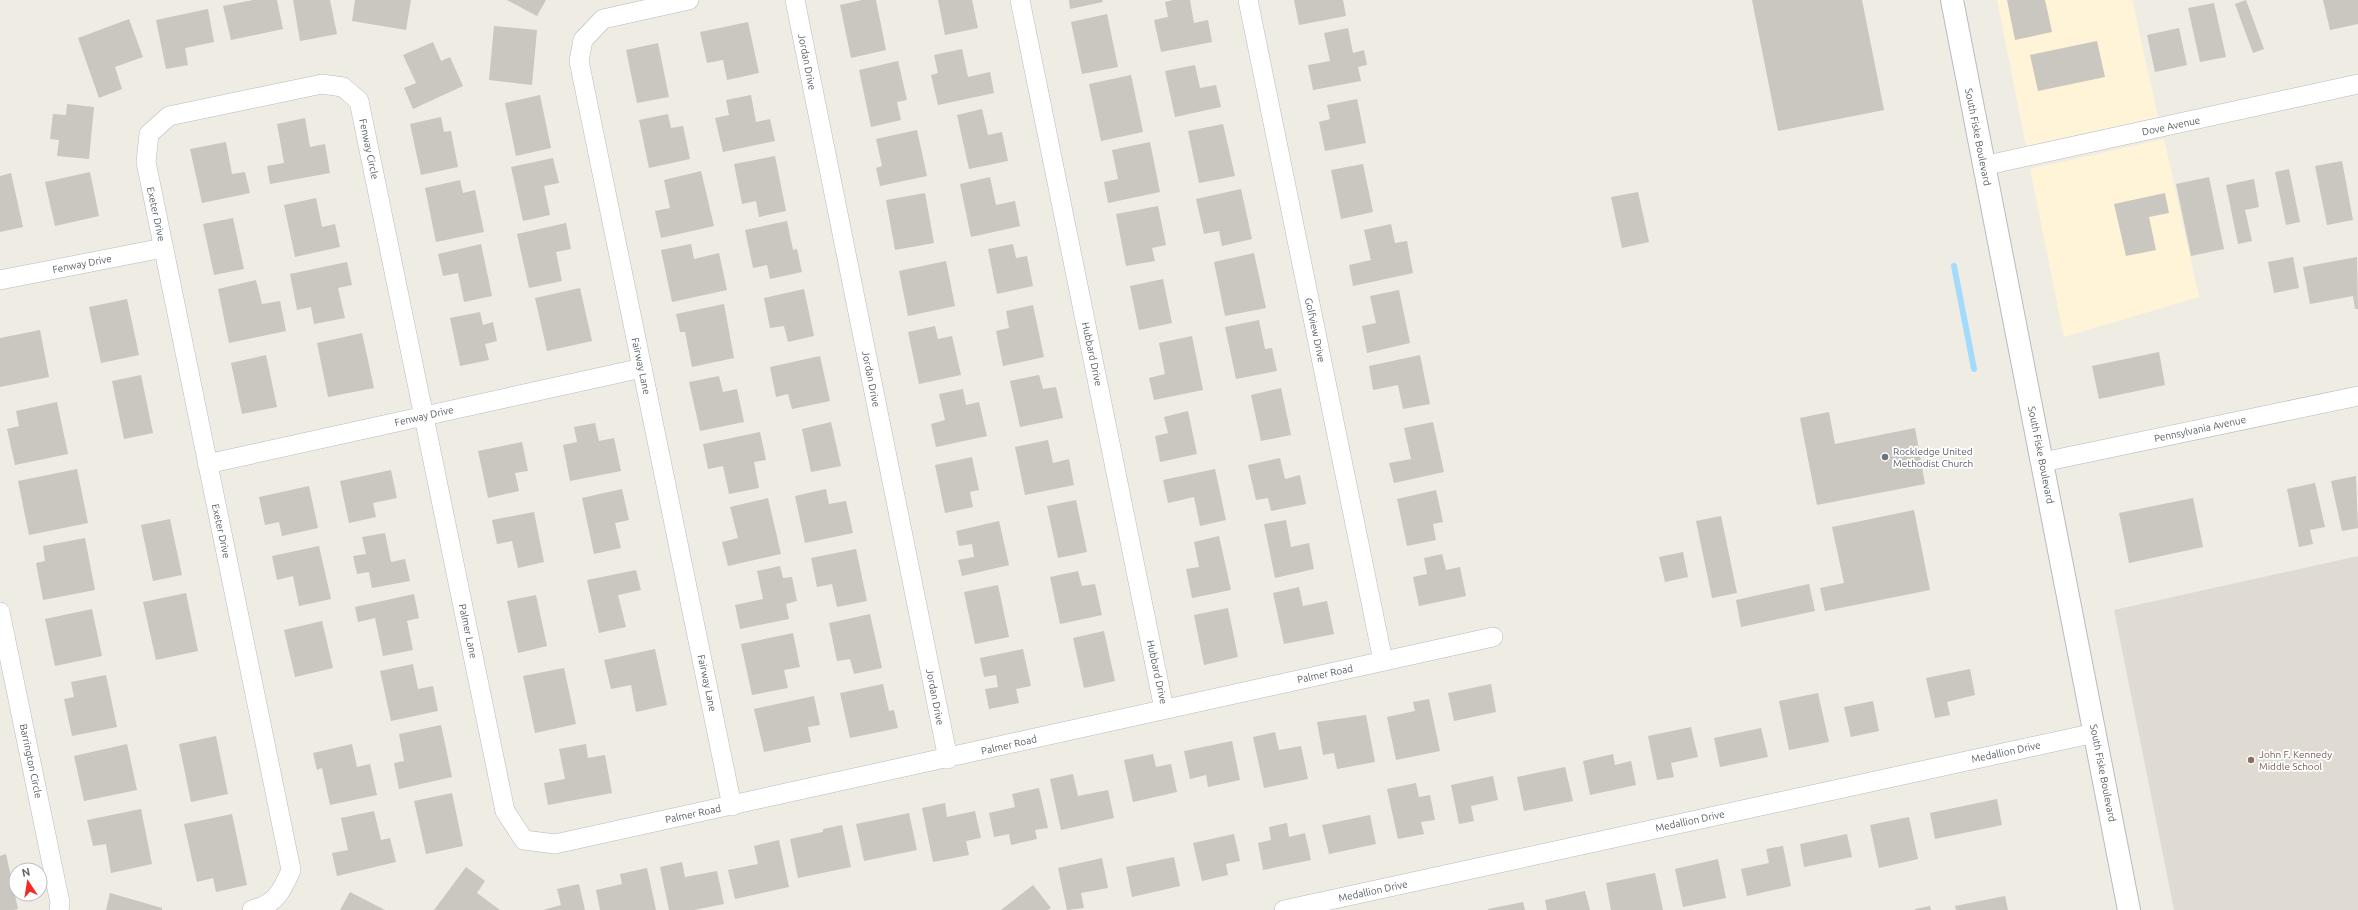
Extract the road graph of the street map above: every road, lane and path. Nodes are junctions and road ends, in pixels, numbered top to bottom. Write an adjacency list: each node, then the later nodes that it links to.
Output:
1 (689, 0): 11 (street, Fairway Lane)
2 (795, 0): 21 (street, Jordan Drive)
3 (1020, 0): 19 (street, Hubbard Drive)
4 (1248, 0): 18 (street, Golfview Drive)
5 (1952, 0): 8 (main road, South Fiske Boulevard)
6 (2358, 84): 8 (street, Dove Avenue)
7 (149, 134): 9 (street, Exeter Drive); 13 (street, Fenway Circle)
8 (1983, 166): 14 (main road, South Fiske Boulevard)
9 (163, 248): 10 (street, Fenway Drive); 15 (street, Exeter Drive)
10 (0, 280)
11 (642, 368): 13 (street, Fenway Drive); 22 (street, Fairway Lane)
12 (2358, 396): 14 (street, Pennsylvania Avenue)
13 (424, 417): 15 (street, Fenway Drive); 23 (street, Palmer Lane)
14 (2043, 462): 20 (main road, South Fiske Boulevard)
15 (207, 464): 25 (street, Exeter Drive)
16 (0, 612): 24 (street, Barrington Circle)
17 (1493, 637): 18 (street, Palmer Road)
18 (1383, 661): 19 (street, Palmer Road)
19 (1164, 709): 21 (street, Palmer Road)
20 (2095, 733): 26 (street, Medallion Drive); 27 (main road, South Fiske Boulevard)
21 (948, 759): 22 (street, Palmer Road)
22 (732, 806): 23 (street, Palmer Road)
23 (524, 840)
24 (59, 910)
25 (252, 910)
26 (1284, 910)
27 (2129, 910)

